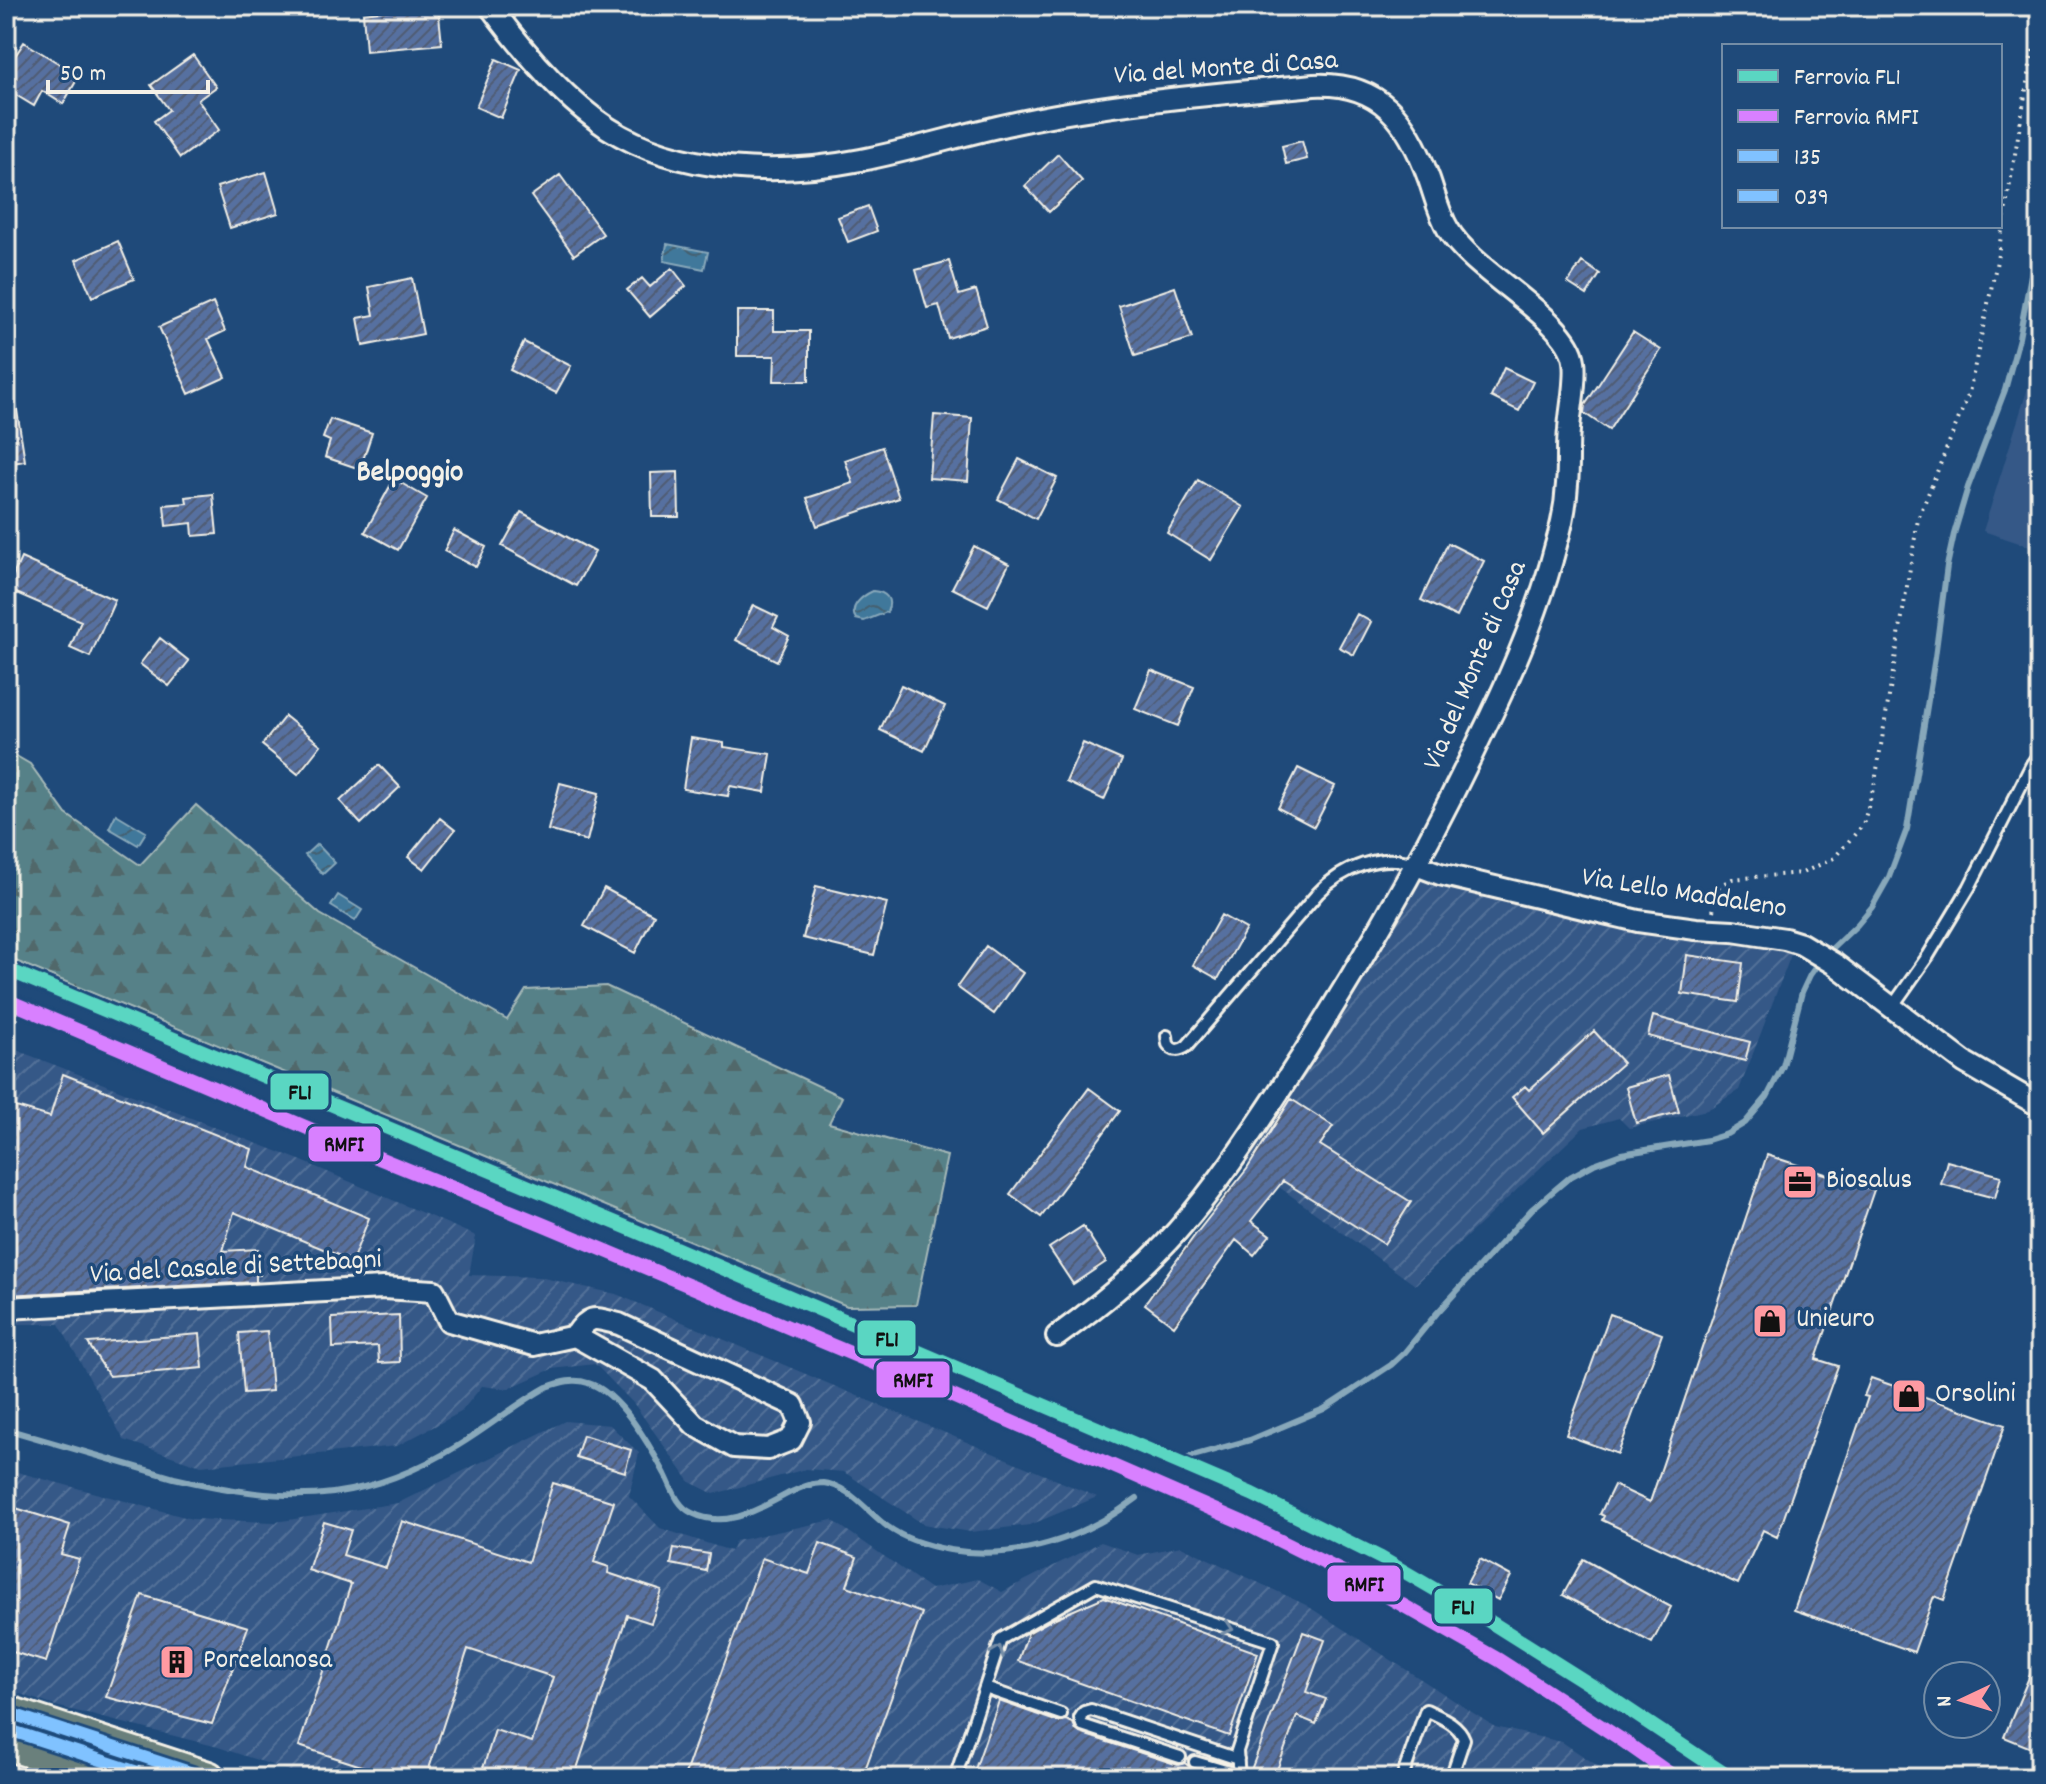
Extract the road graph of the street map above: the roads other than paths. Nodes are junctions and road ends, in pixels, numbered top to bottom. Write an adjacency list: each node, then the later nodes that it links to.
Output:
1 (490, 6): 3 (street, Via del Monte di Casa)
2 (2040, 753): 4 (lane)
3 (1416, 865): 4 (street, Via Lello Maddaleno); 5 (lane); 9 (street, Via del Monte di Casa)
4 (1892, 1007): 6 (street, Via Lello Maddaleno)
5 (1167, 1036)
6 (2040, 1106)
7 (6, 1308): 8 (street, Via del Casale di Settebagni)
8 (575, 1336): 8 (street)
9 (1057, 1336)
10 (985, 1688): 12 (lane); 15 (lane, one-way to 15); 20 (lane)
11 (6, 1712): 19 (main road)
12 (1061, 1714)
13 (6, 1743): 18 (main road)
14 (1180, 1757): 15 (lane)
15 (1238, 1759): 17 (lane)
16 (1195, 1762): 17 (lane)
17 (1239, 1776)
18 (114, 1778)
19 (208, 1778)
20 (955, 1778)
21 (1402, 1778): 22 (lane)
22 (1451, 1778)

